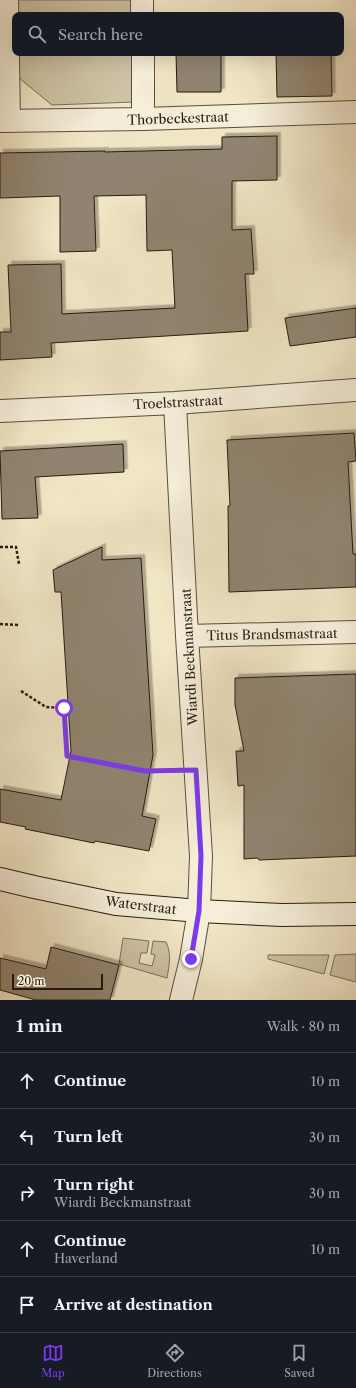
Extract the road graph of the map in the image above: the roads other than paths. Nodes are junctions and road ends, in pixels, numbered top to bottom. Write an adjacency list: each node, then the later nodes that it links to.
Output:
1 (7, 0): 7 (street)
2 (142, 0): 3 (street)
3 (142, 12)
4 (142, 56): 6 (street)
5 (356, 112): 6 (street, Thorbeckestraat)
6 (143, 119): 7 (street, Thorbeckestraat)
7 (4, 121)
8 (356, 390): 9 (street, Troelstrastraat)
9 (175, 403): 10 (street, Troelstrastraat); 12 (street, Wiardi Beckmanstraat)
10 (0, 411)
11 (356, 632): 12 (street, Titus Brandsmastraat)
12 (187, 636): 14 (street, Wiardi Beckmanstraat)
13 (0, 879): 14 (street, Waterstraat)
14 (199, 911): 15 (street, Waterstraat); 16 (street, Wiardi Beckmanstraat)
15 (356, 914)
16 (181, 1000)

